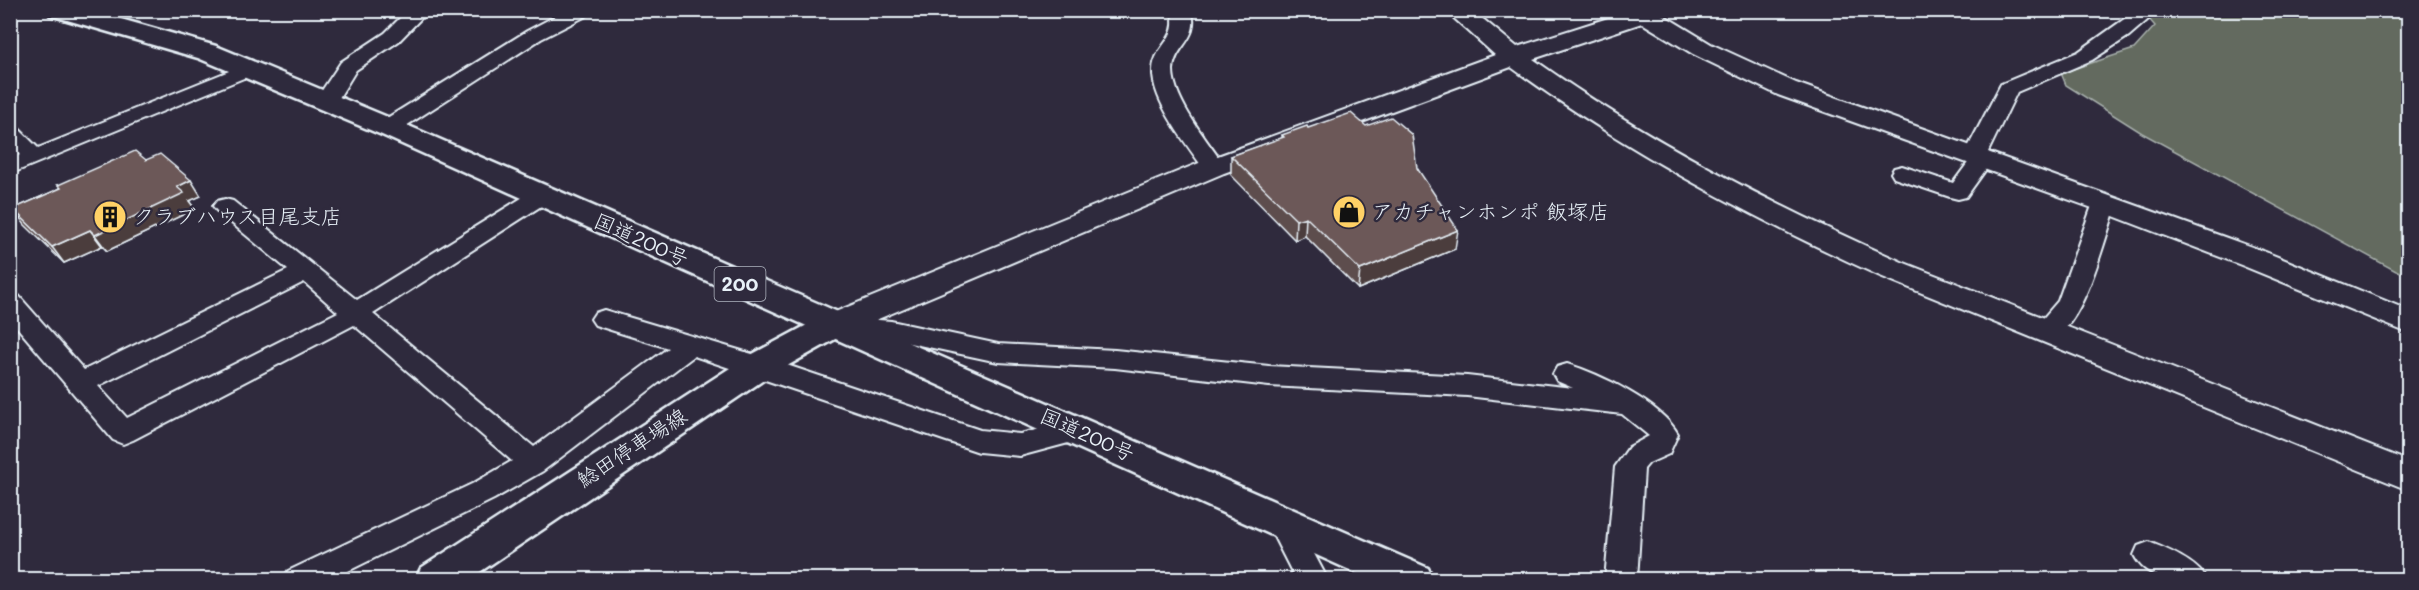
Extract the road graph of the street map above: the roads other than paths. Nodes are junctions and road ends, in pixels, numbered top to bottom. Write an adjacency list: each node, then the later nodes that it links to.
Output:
1 (59, 10): 9 (main road, 国道200号 / 200)
2 (420, 10): 10 (street)
3 (582, 10): 11 (street)
4 (1181, 10): 16 (street)
5 (1457, 10): 8 (street)
6 (2150, 10): 13 (street)
7 (1640, 13): 8 (street); 13 (street)
8 (1513, 57): 16 (street); 27 (street)
9 (249, 69): 10 (main road, 国道200号 / 200); 14 (street)
10 (326, 101): 11 (main road, 国道200号 / 200)
11 (387, 128): 18 (main road, 国道200号 / 200)
12 (10, 133): 14 (street)
13 (1979, 156): 17 (street); 19 (street)
14 (35, 157): 15 (street)
15 (10, 167)
16 (1214, 167): 26 (street)
17 (1902, 173)
18 (541, 196): 23 (street); 26 (main road, 国道200号 / 200)
19 (2105, 203): 25 (street); 27 (street)
20 (225, 206): 21 (street)
21 (306, 271): 23 (street); 31 (street)
22 (10, 302): 31 (street)
23 (356, 313): 31 (street); 34 (street)
24 (604, 319): 28 (street)
25 (2409, 322)
26 (834, 325): 29 (main road, 鯰田停車場線); 32 (street); 33 (main road, 国道200号 / 200)
27 (2046, 330): 35 (street)
28 (689, 346): 29 (street); 34 (street)
29 (759, 366): 33 (street); 39 (main road, 鯰田停車場線)
30 (1567, 374): 32 (street)
31 (81, 383)
32 (1628, 405): 42 (street)
33 (1077, 431): 36 (main road, 国道200号 / 200)
34 (533, 463): 38 (street)
35 (2409, 476)
36 (1282, 523): 40 (street); 41 (main road, 国道200号 / 200)
37 (2149, 555): 43 (street)
38 (299, 579)
39 (435, 579)
40 (1312, 579)
41 (1413, 579)
42 (1621, 579)
43 (2191, 579)

